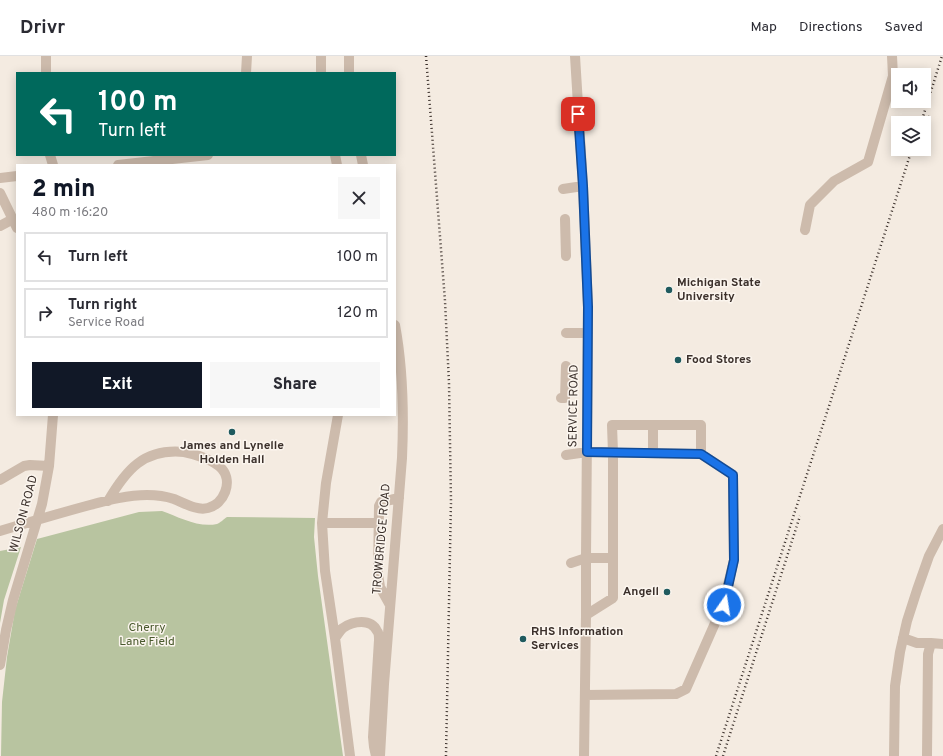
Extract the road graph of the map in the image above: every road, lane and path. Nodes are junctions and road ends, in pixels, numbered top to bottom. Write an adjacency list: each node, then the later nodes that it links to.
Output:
1 (46, 56): 7 (street)
2 (247, 56): 8 (street)
3 (320, 56): 9 (street)
4 (349, 56): 10 (street)
5 (575, 56): 16 (street, SERVICE ROAD)
6 (892, 56): 22 (street)
7 (46, 72)
8 (246, 72)
9 (321, 72)
10 (349, 72)
11 (203, 156): 12 (street)
12 (190, 161): 13 (street)
13 (136, 164)
14 (16, 176): 15 (street)
15 (0, 178)
16 (583, 186): 17 (street); 26 (street, SERVICE ROAD)
17 (563, 189)
18 (0, 193): 20 (street)
19 (565, 219): 23 (street)
20 (15, 224): 21 (street)
21 (0, 226)
22 (805, 230)
23 (566, 256)
24 (396, 330): 39 (street, TROWBRIDGE ROAD)
25 (566, 333): 26 (street)
26 (588, 333): 32 (street, SERVICE ROAD)
27 (566, 366): 28 (street)
28 (561, 398)
29 (53, 416): 37 (street, WILSON ROAD)
30 (338, 416): 42 (street)
31 (653, 425): 33 (street); 34 (street); 35 (street)
32 (587, 452): 33 (street); 36 (street); 46 (street, SERVICE ROAD)
33 (613, 453): 34 (street); 47 (street)
34 (652, 454): 35 (street)
35 (701, 454): 56 (street)
36 (566, 455)
37 (49, 466): 38 (street); 41 (street, WILSON ROAD)
38 (0, 480)
39 (399, 498): 43 (street); 49 (street, TROWBRIDGE ROAD)
40 (108, 501): 40 (street); 41 (street)
41 (37, 520): 45 (street); 55 (street, WILSON ROAD)
42 (322, 523): 43 (street); 51 (street)
43 (378, 523): 49 (street)
44 (943, 529): 52 (street)
45 (0, 531)
46 (586, 558): 47 (street); 48 (street); 50 (street, SERVICE ROAD)
47 (613, 558): 50 (street)
48 (571, 564)
49 (390, 605): 59 (street, TROWBRIDGE ROAD)
50 (586, 614): 56 (street, SERVICE ROAD)
51 (335, 638): 57 (street); 58 (street)
52 (903, 638): 53 (street); 61 (street)
53 (931, 644): 54 (street); 62 (street)
54 (943, 644)
55 (0, 665)
56 (585, 695): 60 (street, SERVICE ROAD)
57 (350, 756)
58 (376, 756)
59 (380, 756)
60 (584, 756)
61 (894, 756)
62 (927, 756)

